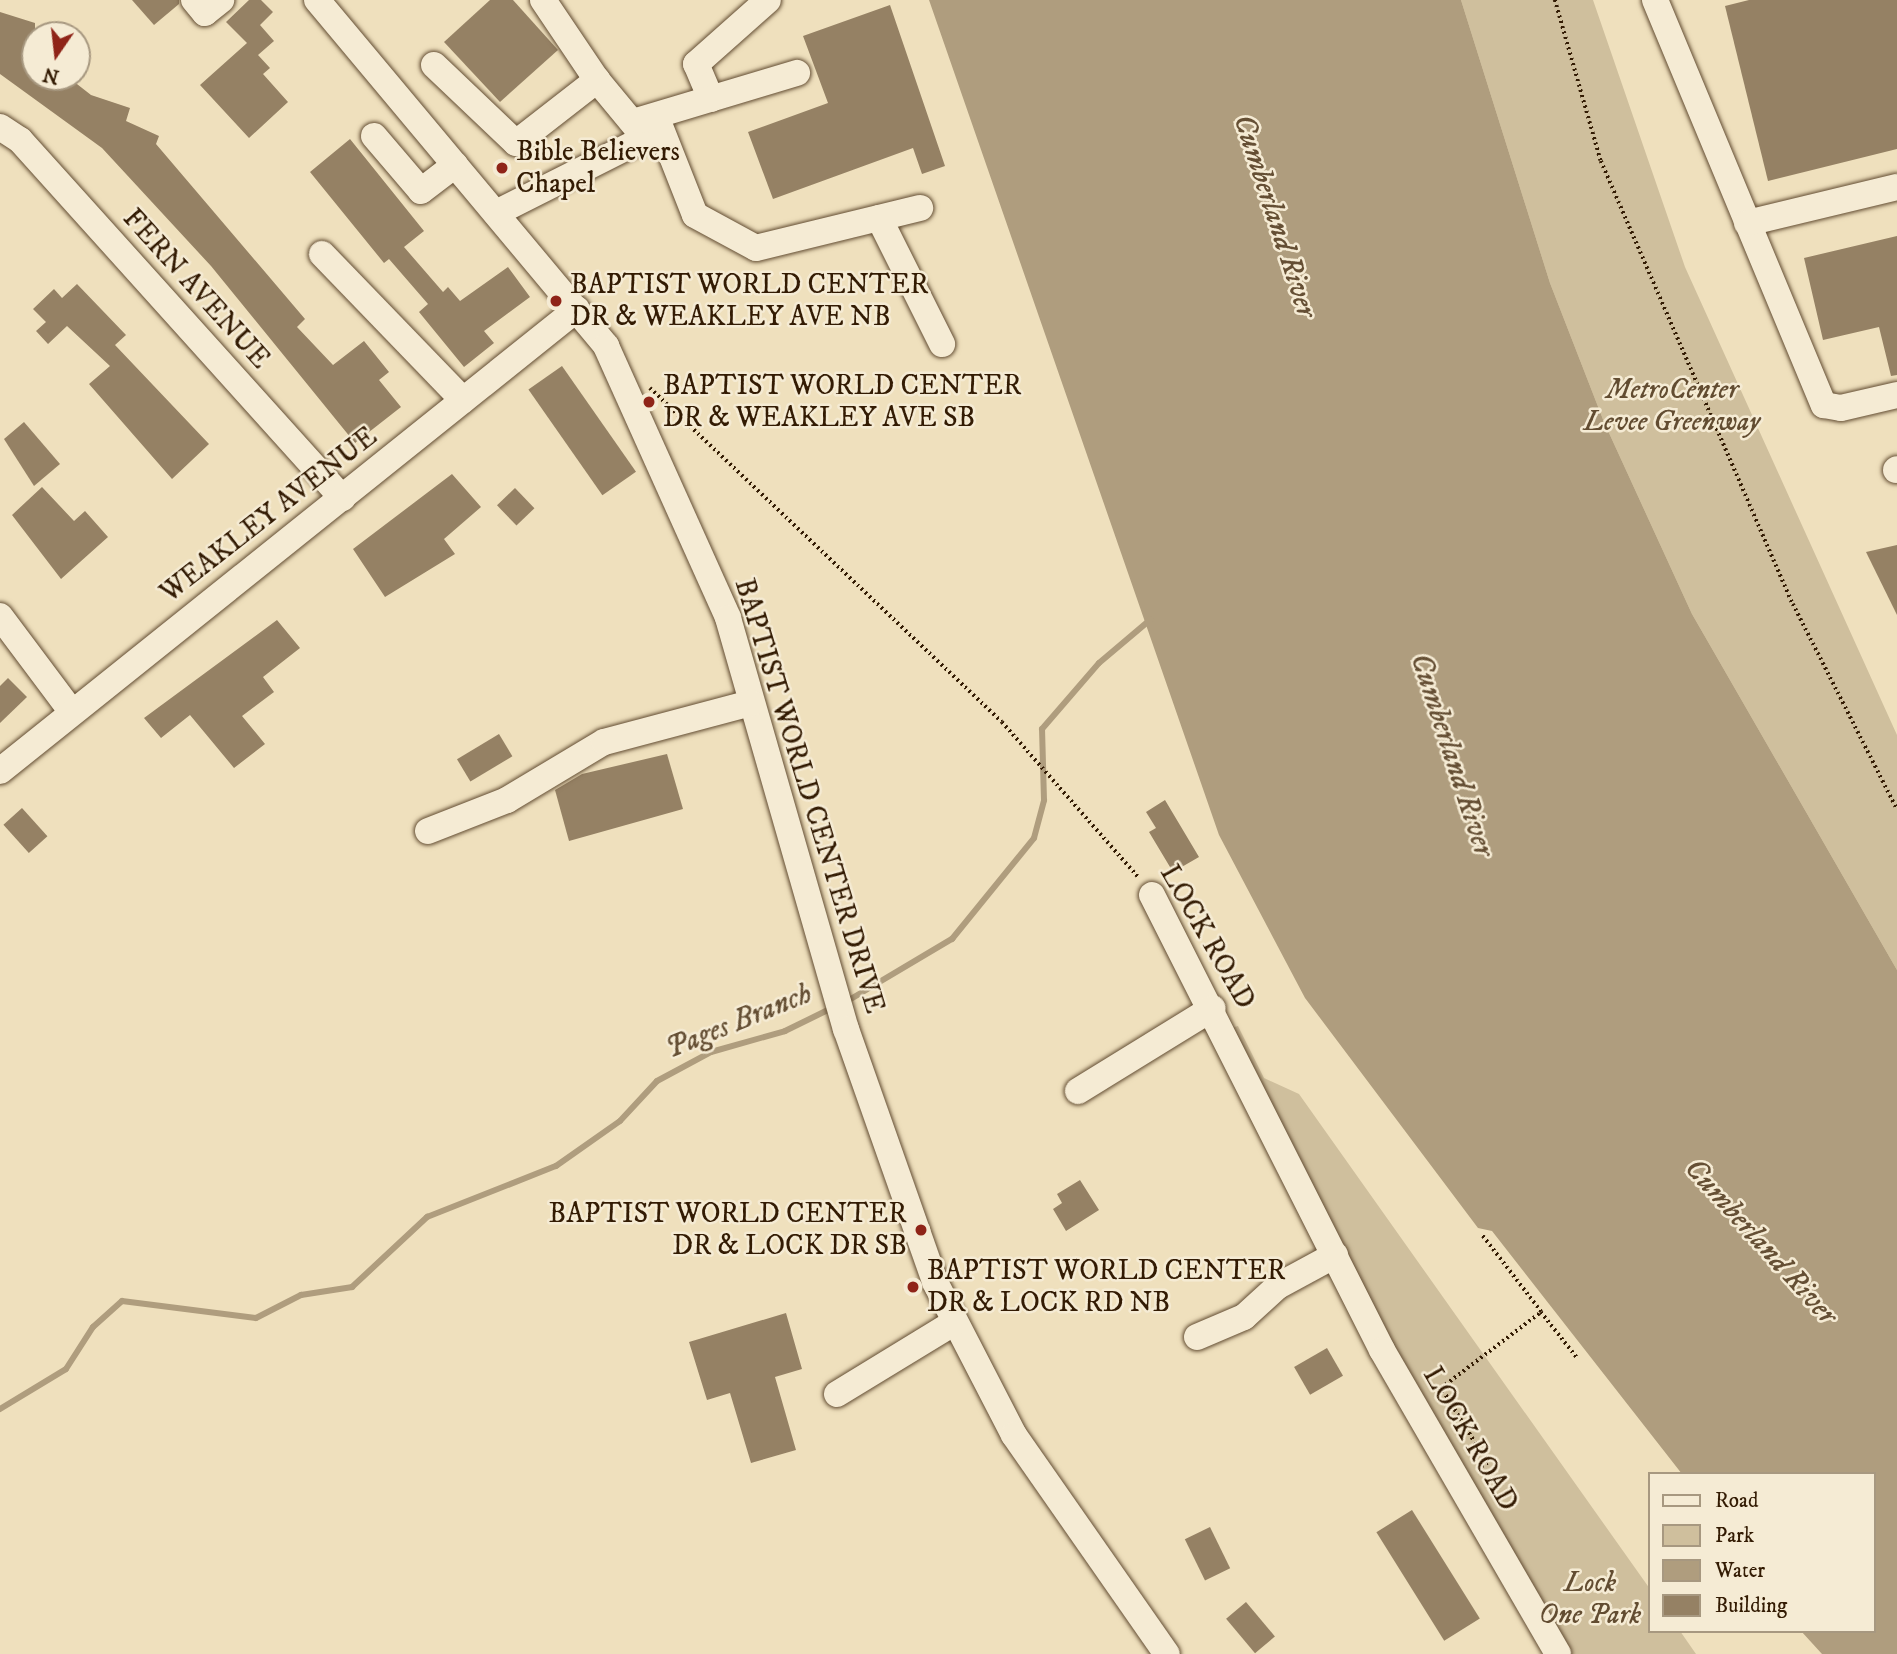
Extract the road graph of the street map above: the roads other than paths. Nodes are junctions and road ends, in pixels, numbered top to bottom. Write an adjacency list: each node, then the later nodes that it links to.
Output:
1 (194, 0): 2 (street)
2 (221, 0)
3 (317, 0): 14 (street, BAPTIST WORLD CENTER DRIVE)
4 (543, 0): 9 (street)
5 (768, 0): 10 (street)
6 (1655, 0): 19 (street)
7 (434, 65): 9 (street)
8 (797, 73): 10 (street)
9 (597, 80): 11 (street)
10 (711, 99): 11 (street)
11 (644, 119): 17 (street); 18 (street)
12 (0, 127): 25 (street, FERN AVENUE)
13 (374, 136): 14 (street)
14 (455, 165): 17 (street, BAPTIST WORLD CENTER DRIVE)
15 (1897, 187): 19 (street)
16 (920, 208): 18 (street)
17 (496, 213): 21 (street, BAPTIST WORLD CENTER DRIVE)
18 (879, 218): 22 (street)
19 (1747, 223): 23 (street)
20 (321, 254): 24 (street)
21 (577, 309): 24 (street, WEAKLEY AVENUE); 27 (street, BAPTIST WORLD CENTER DRIVE)
22 (942, 344)
23 (1897, 395)
24 (463, 400): 25 (street, WEAKLEY AVENUE)
25 (342, 498): 28 (street, WEAKLEY AVENUE)
26 (0, 616): 28 (street)
27 (751, 704): 30 (street); 35 (street, BAPTIST WORLD CENTER DRIVE)
28 (71, 710): 29 (street, WEAKLEY AVENUE)
29 (0, 771)
30 (428, 831)
31 (1153, 895): 32 (street, LOCK ROAD)
32 (1213, 1008): 33 (street); 34 (street, LOCK ROAD)
33 (1078, 1091)
34 (1335, 1255): 36 (street); 39 (street, LOCK ROAD)
35 (955, 1321): 37 (street); 38 (street, BAPTIST WORLD CENTER DRIVE)
36 (1197, 1337)
37 (837, 1394)
38 (1167, 1654)
39 (1558, 1654)

